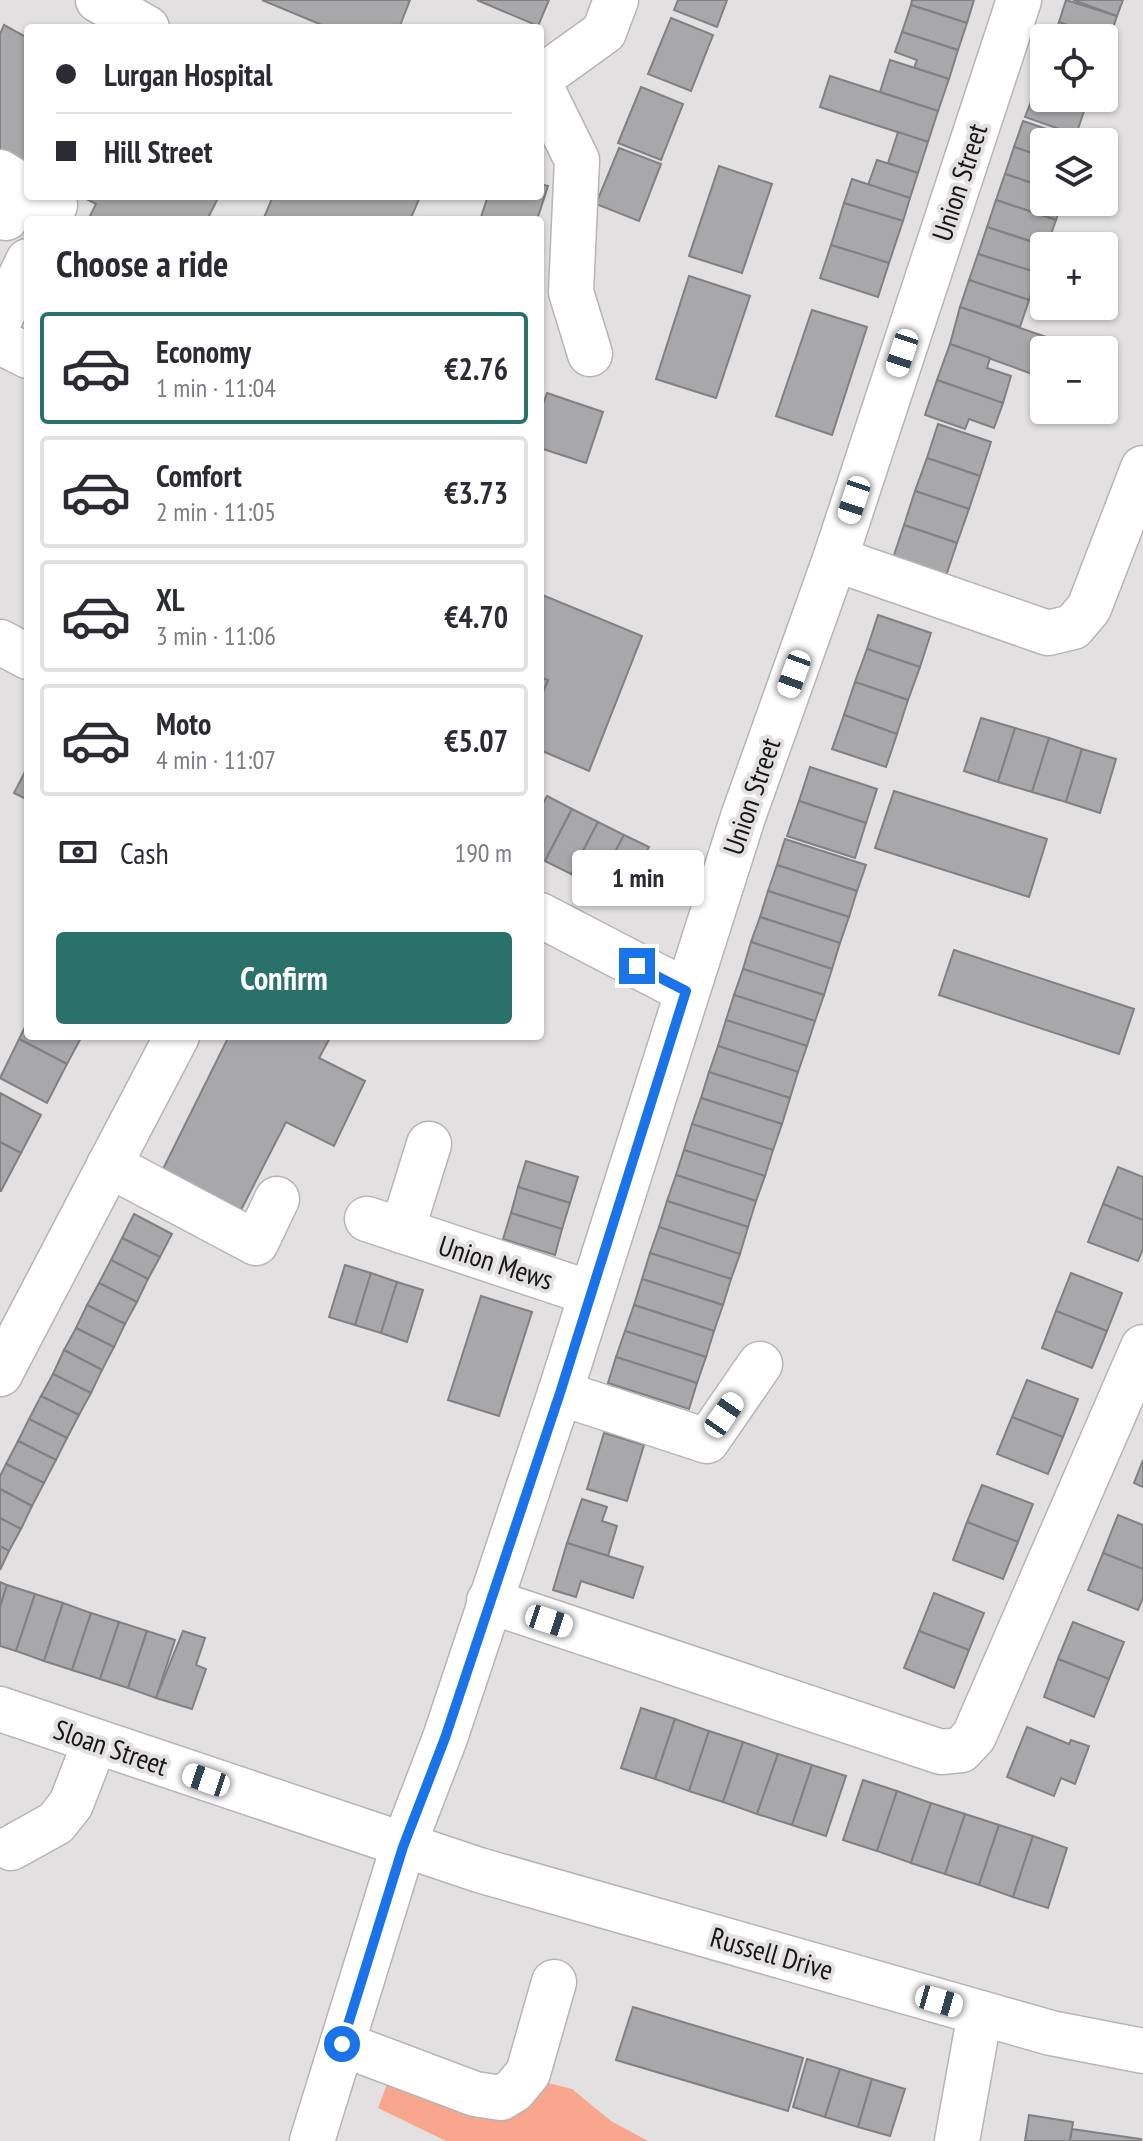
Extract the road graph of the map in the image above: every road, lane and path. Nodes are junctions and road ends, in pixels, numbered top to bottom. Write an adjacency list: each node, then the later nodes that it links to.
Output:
1 (98, 0): 5 (street)
2 (163, 0): 6 (street)
3 (616, 0): 7 (street)
4 (1019, 0): 18 (street, Union Street)
5 (142, 24)
6 (151, 24)
7 (544, 75)
8 (544, 93): 16 (street)
9 (0, 172): 10 (street)
10 (18, 204): 11 (street)
11 (50, 216)
12 (24, 269): 13 (street)
13 (0, 319)
14 (0, 342): 15 (street)
15 (24, 354)
16 (590, 354)
17 (1143, 468): 18 (street)
18 (835, 559): 22 (street, Union Street)
19 (0, 642): 20 (street)
20 (24, 655)
21 (544, 917): 22 (street)
22 (686, 991): 27 (street, Union Street)
23 (175, 1040): 25 (street)
24 (429, 1144): 27 (street, Union Mews)
25 (109, 1165): 26 (street); 30 (street)
26 (277, 1199)
27 (590, 1293): 31 (street, Union Street)
28 (1143, 1347): 32 (street)
29 (760, 1364): 31 (street)
30 (0, 1374)
31 (560, 1393): 32 (street, Union Street)
32 (489, 1601): 35 (street, Union Street)
33 (0, 1709): 34 (street, Sloan Street)
34 (95, 1742): 35 (street, Sloan Street); 36 (street)
35 (403, 1847): 38 (street, Russell Drive); 39 (street, Union Street)
36 (11, 1848)
37 (554, 1982): 39 (street)
38 (980, 2013): 40 (street, Russell Drive); 42 (street)
39 (342, 2044): 41 (street, Union Street)
40 (1143, 2051)
41 (312, 2141)
42 (957, 2141)

